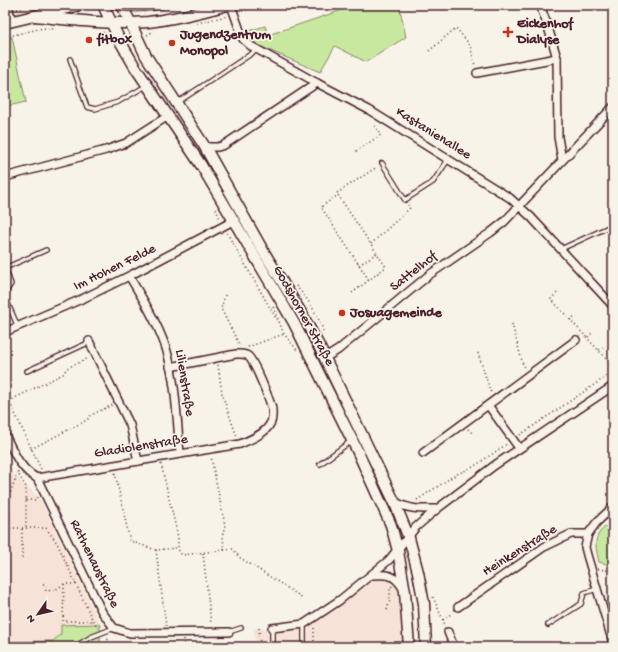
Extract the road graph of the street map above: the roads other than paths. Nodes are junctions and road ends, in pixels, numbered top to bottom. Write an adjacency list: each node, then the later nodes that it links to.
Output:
1 (8, 5): 8 (street)
2 (80, 5): 7 (main road)
3 (103, 5): 9 (main road, Godshorner Straße)
4 (122, 5): 10 (main road, Godshorner Straße)
5 (230, 5): 10 (main road); 11 (street, Kastanienallee)
6 (540, 5): 12 (street)
7 (35, 16): 8 (main road); 9 (main road)
8 (9, 22)
9 (111, 23): 10 (main road); 16 (main road, Godshorner Straße)
10 (130, 23): 17 (main road, Godshorner Straße)
11 (257, 50): 15 (street, Kastanienallee); 17 (lane)
12 (557, 58): 14 (street); 22 (street)
13 (70, 59): 16 (lane)
14 (477, 74)
15 (317, 83): 20 (street); 21 (street, Kastanienallee)
16 (147, 85): 19 (main road, Godshorner Straße)
17 (176, 104): 20 (main road, Godshorner Straße)
18 (613, 107): 22 (street, Sattelhof)
19 (168, 116): 24 (street); 26 (main road, Godshorner Straße)
20 (204, 147): 38 (main road, Godshorner Straße)
21 (448, 159): 23 (lane); 25 (street, Kastanienallee)
22 (562, 160): 25 (street, Sattelhof)
23 (382, 164)
24 (5, 177)
25 (520, 206): 28 (street, Kastanienallee); 38 (street, Sattelhof)
26 (233, 221): 30 (street, Im Hohen Felde); 44 (main road, Godshorner Straße)
27 (613, 225): 28 (lane)
28 (560, 249): 33 (street, Kastanienallee)
29 (46, 250): 31 (lane)
30 (129, 276): 34 (street, Im Hohen Felde); 39 (street, Lilienstraße)
31 (5, 294)
32 (5, 297): 34 (lane)
33 (613, 306)
34 (18, 327): 35 (street, Im Hohen Felde)
35 (5, 332)
36 (576, 340): 42 (street)
37 (90, 342): 40 (lane); 48 (street)
38 (325, 358): 51 (main road, Godshorner Straße)
39 (170, 367): 47 (street, Lilienstraße); 47 (street, Gladiolenstraße)
40 (27, 371)
41 (613, 386): 45 (street)
42 (488, 405): 45 (street); 46 (street)
43 (5, 435): 50 (street, Rathenaustraße)
44 (352, 440): 49 (lane); 56 (main road, Godshorner Straße)
45 (519, 448): 53 (street)
46 (423, 453)
47 (180, 454): 48 (street, Gladiolenstraße)
48 (138, 461): 50 (street, Gladiolenstraße)
49 (320, 464)
50 (37, 478): 63 (street, Rathenaustraße)
51 (394, 501): 53 (street); 55 (main road, Godshorner Straße)
52 (613, 507): 54 (street)
53 (437, 509): 55 (street)
54 (588, 534): 58 (street); 60 (street, Heinkenstraße)
55 (409, 538): 56 (street); 73 (main road, Godshorner Straße)
56 (398, 551): 57 (street); 59 (main road, Godshorner Straße)
57 (372, 575): 59 (street); 61 (street)
58 (597, 589): 62 (lane); 68 (street)
59 (405, 592): 72 (main road, Godshorner Straße)
60 (458, 607)
61 (304, 624): 65 (street); 71 (lane)
62 (548, 625)
63 (114, 628): 66 (street, Rathenaustraße); 69 (lane)
64 (240, 628): 66 (lane)
65 (272, 628): 70 (lane)
66 (229, 632)
67 (448, 632): 74 (street)
68 (613, 643)
69 (74, 647)
70 (272, 647)
71 (304, 647)
72 (409, 647)
73 (426, 647)
74 (454, 647)

